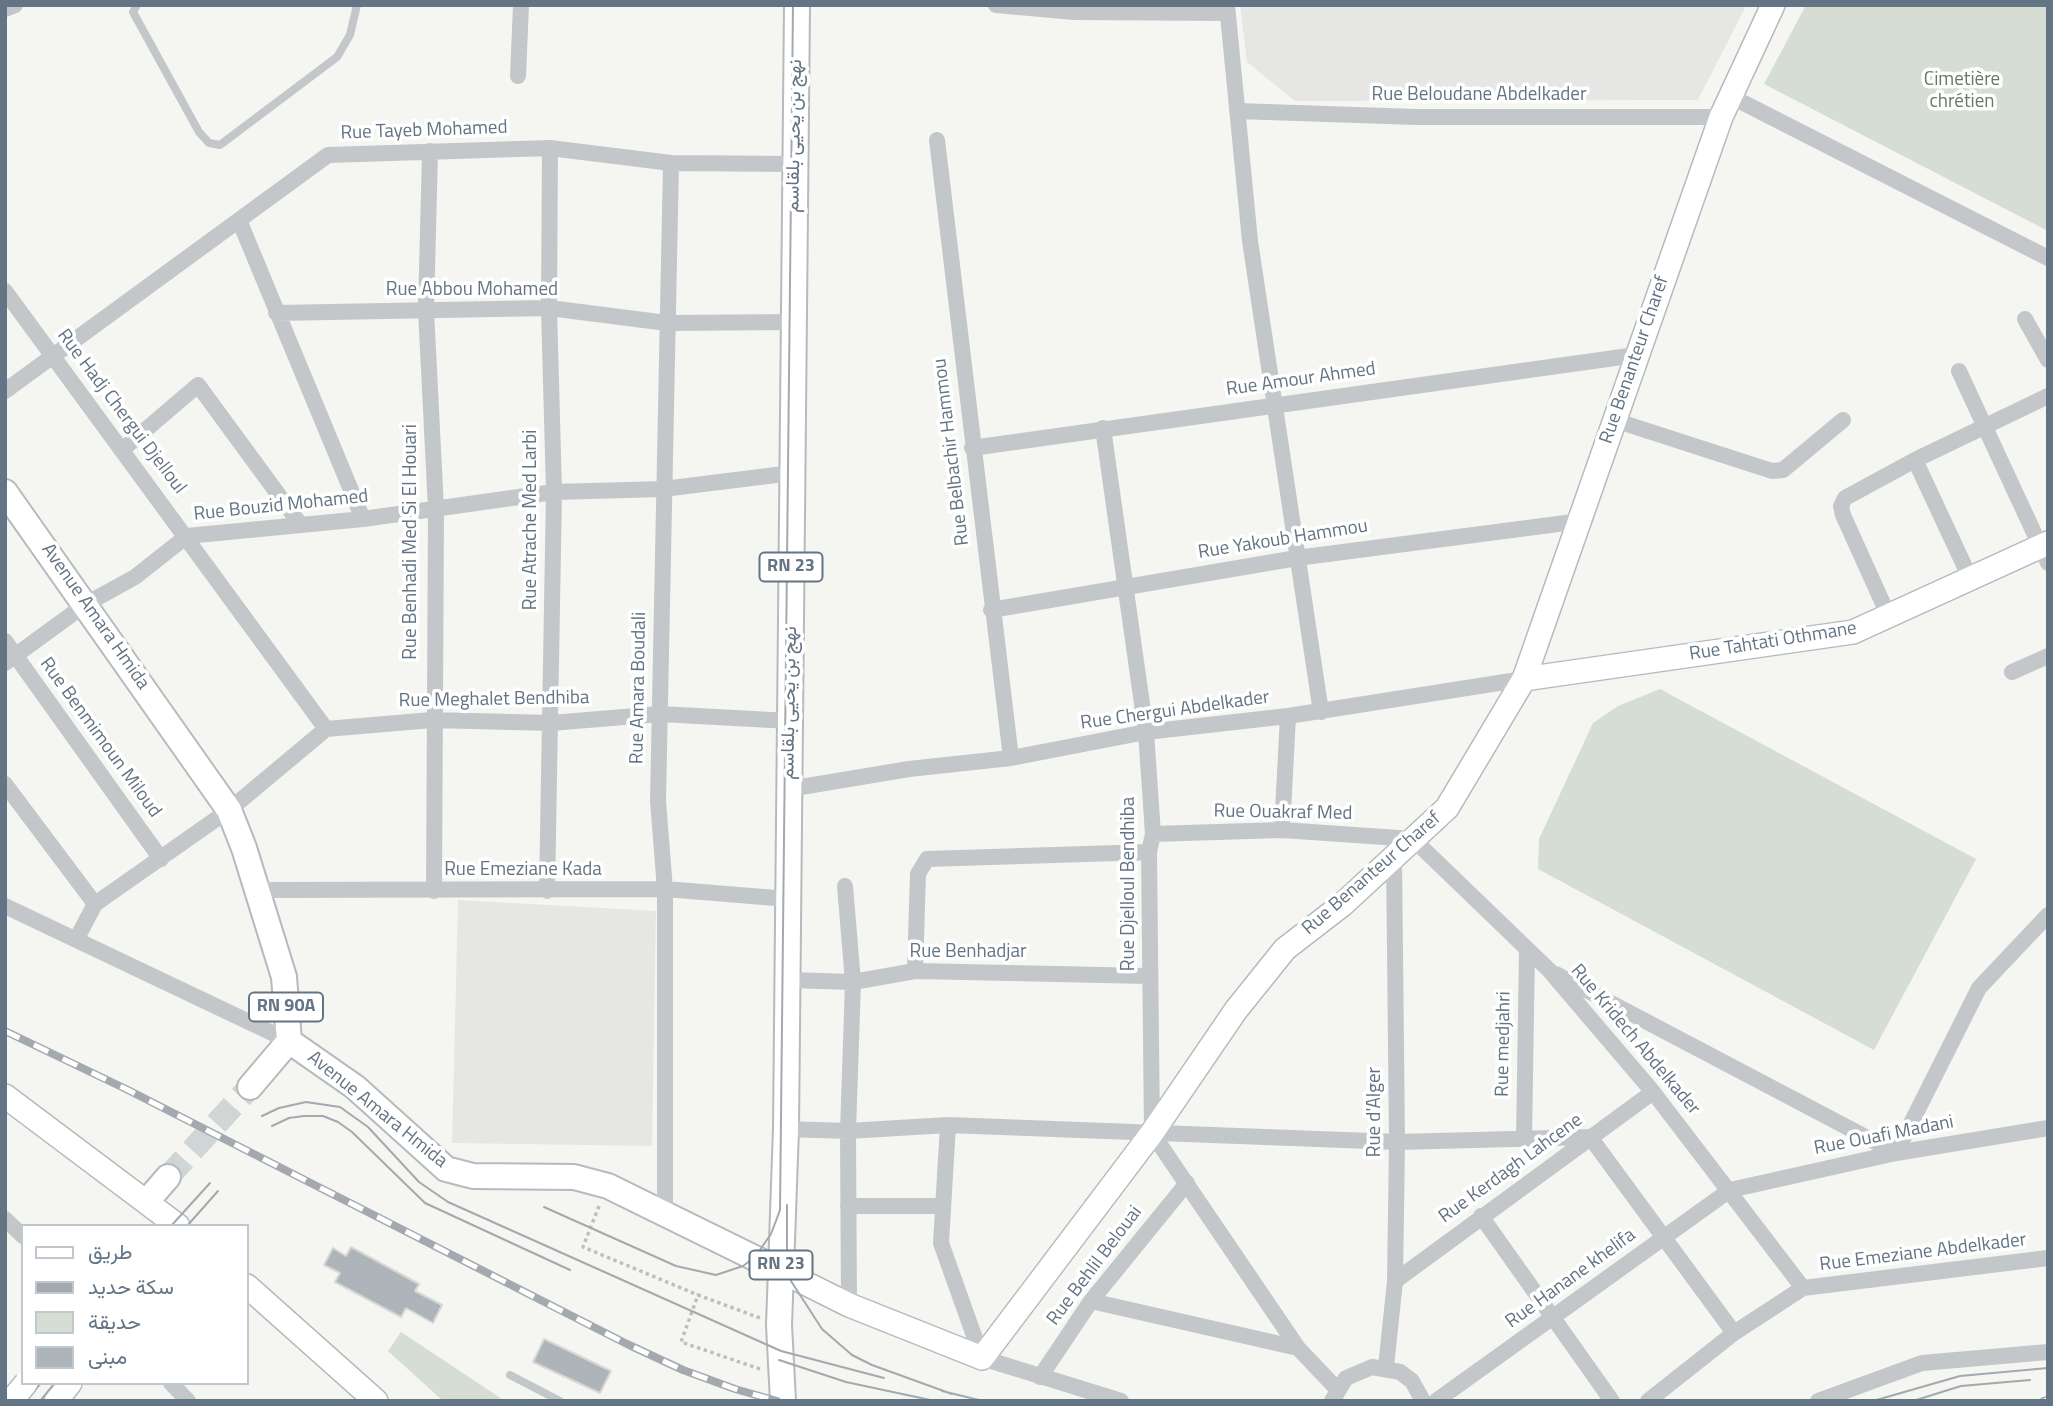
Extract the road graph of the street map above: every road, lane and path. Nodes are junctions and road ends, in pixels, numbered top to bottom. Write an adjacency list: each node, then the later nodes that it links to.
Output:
1 (15, 5): 8 (street)
2 (137, 5): 3 (lane)
3 (357, 5)
4 (521, 5): 10 (street)
5 (797, 5): 17 (main road, نهج بن يحيى بلقاسم / RN 23)
6 (996, 5): 9 (street)
7 (1771, 6): 11 (main road, Rue Benanteur Charef)
8 (5, 9)
9 (1227, 9): 12 (street)
10 (518, 76)
11 (1725, 106): 12 (street, Rue Beloudane Abdelkader); 19 (street, Rue Beloudane Abdelkader); 27 (main road, Rue Benanteur Charef)
12 (1237, 111): 33 (street)
13 (937, 140): 38 (street, Rue Belbachir Hammou)
14 (551, 148): 15 (street, Rue Tayeb Mohamed); 16 (street, Rue Tayeb Mohamed); 21 (street, Rue Atrache Med Larbi)
15 (430, 151): 18 (street, Rue Tayeb Mohamed); 22 (street, Rue Benhadi Med Si El Houari)
16 (671, 163): 17 (street, Rue Tayeb Mohamed); 26 (street, Rue Amara Boudali)
17 (795, 164): 25 (main road, نهج بن يحيى بلقاسم / RN 23)
18 (239, 220): 23 (street); 28 (street, Rue Tayeb Mohamed)
19 (2048, 258)
20 (5, 291): 28 (street, Rue Hadj Chergui Djelloul)
21 (549, 308): 22 (street, Rue Abbou Mohamed); 26 (street, Rue Abbou Mohamed); 44 (street, Rue Atrache Med Larbi)
22 (426, 310): 23 (street, Rue Abbou Mohamed); 45 (street, Rue Benhadi Med Si El Houari)
23 (276, 313): 46 (street)
24 (2025, 319): 29 (street)
25 (794, 322): 26 (street, Rue Abbou Mohamed); 41 (main road, نهج بن يحيى بلقاسم / RN 23)
26 (667, 323): 42 (street, Rue Amara Boudali)
27 (1636, 355): 33 (street, Rue Amour Ahmed); 34 (main road, Rue Benanteur Charef)
28 (52, 356): 31 (street, Rue Tayeb Mohamed); 39 (street, Rue Hadj Chergui Djelloul)
29 (2048, 360)
30 (1959, 372): 36 (street)
31 (5, 391)
32 (2048, 396): 36 (street)
33 (1275, 405): 37 (street, Rue Amour Ahmed); 51 (street)
34 (1614, 420): 35 (street); 47 (main road, Rue Benanteur Charef)
35 (1843, 420)
36 (1986, 426): 40 (street); 50 (street)
37 (1103, 428): 38 (street, Rue Amour Ahmed); 53 (street, Rue Djelloul Bendhiba)
38 (972, 448): 55 (street, Rue Belbachir Hammou)
39 (122, 450): 48 (street); 49 (street, Rue Hadj Chergui Djelloul)
40 (1915, 460): 52 (street); 56 (street)
41 (792, 473): 42 (street, Rue Bouzid Mohamed); 66 (main road, نهج بن يحيى بلقاسم / RN 23)
42 (663, 489): 44 (street, Rue Bouzid Mohamed); 63 (street, Rue Amara Boudali)
43 (5, 492): 54 (main road, Avenue Amara Hmida / RN 90A)
44 (554, 492): 45 (street, Rue Bouzid Mohamed); 67 (street, Rue Atrache Med Larbi)
45 (436, 509): 46 (street, Rue Bouzid Mohamed); 65 (street, Rue Benhadi Med Si El Houari)
46 (363, 519): 48 (street, Rue Bouzid Mohamed)
47 (1581, 521): 51 (street, Rue Yakoub Hammou); 61 (main road, Rue Benanteur Charef)
48 (300, 524): 49 (street, Rue Bouzid Mohamed)
49 (187, 536): 54 (street, Rue Bouzid Mohamed); 68 (street, Rue Hadj Chergui Djelloul)
50 (2045, 551): 52 (main road, Rue Tahtati Othmane)
51 (1297, 558): 53 (street, Rue Yakoub Hammou); 62 (street)
52 (1971, 580): 56 (main road, Rue Tahtati Othmane)
53 (1124, 587): 55 (street, Rue Yakoub Hammou); 69 (street, Rue Djelloul Bendhiba)
54 (86, 604): 59 (street, Rue Bouzid Mohamed); 73 (main road, Avenue Amara Hmida / RN 90A)
55 (991, 610): 70 (street, Rue Belbachir Hammou)
56 (1889, 617): 61 (main road, Rue Tahtati Othmane)
57 (5, 641): 59 (street, Rue Benmimoun Miloud)
58 (2048, 656): 60 (street)
59 (11, 659): 79 (street, Rue Benmimoun Miloud)
60 (2012, 672)
61 (1524, 679): 62 (street, Rue Chergui Abdelkader); 76 (main road, Rue Benanteur Charef)
62 (1321, 712): 64 (street, Rue Chergui Abdelkader)
63 (660, 714): 66 (street, Rue Meghalet Bendhiba); 67 (street, Rue Meghalet Bendhiba); 81 (street, Rue Amara Boudali)
64 (1288, 716): 69 (street, Rue Chergui Abdelkader); 74 (street)
65 (432, 720): 67 (street, Rue Meghalet Bendhiba); 68 (street, Rue Meghalet Bendhiba); 83 (street, Rue Benhadi Med Si El Houari)
66 (790, 721): 72 (main road, نهج بن يحيى بلقاسم / RN 23)
67 (551, 723): 84 (street, Rue Atrache Med Larbi)
68 (326, 729): 73 (street)
69 (1146, 732): 70 (street, Rue Chergui Abdelkader); 75 (street, Rue Djelloul Bendhiba)
70 (1011, 758): 72 (street, Rue Chergui Abdelkader)
71 (5, 784): 86 (street)
72 (789, 789): 85 (main road, نهج بن يحيى بلقاسم / RN 23)
73 (229, 810): 79 (street); 82 (main road, Avenue Amara Hmida / RN 90A)
74 (1282, 830): 75 (street, Rue Ouakraf Med); 76 (street, Rue Ouakraf Med)
75 (1153, 834): 77 (street, Rue Djelloul Bendhiba)
76 (1413, 839): 78 (main road, Rue Benanteur Charef); 90 (street, Rue Kridech Abdelkader)
77 (1149, 852): 92 (street); 93 (street, Rue Djelloul Bendhiba)
78 (1394, 857): 104 (main road, Rue Benanteur Charef); 107 (street, Rue d'Alger)
79 (161, 859): 86 (street)
80 (845, 886): 95 (street)
81 (665, 889): 84 (street, Rue Emeziane Kada); 85 (street, Rue Emeziane Kada); 114 (street, Rue Amara Boudali)
82 (257, 890): 83 (street, Rue Emeziane Kada); 96 (main road, Avenue Amara Hmida / RN 90A)
83 (434, 891): 84 (street, Rue Emeziane Kada)
84 (547, 891)
85 (788, 900): 94 (main road, نهج بن يحيى بلقاسم / RN 23)
86 (95, 904): 89 (street)
87 (5, 906): 89 (street)
88 (2048, 915): 108 (street)
89 (76, 940): 96 (street)
90 (1527, 948): 91 (street, Rue Kridech Abdelkader); 106 (street, Rue medjahri)
91 (1549, 970): 98 (street, Rue Kridech Abdelkader); 108 (street)
92 (915, 971): 93 (street, Rue Benhadjar); 95 (street, Rue Benhadjar)
93 (1149, 976): 104 (street, Rue Djelloul Bendhiba)
94 (787, 980): 95 (street, Rue Benhadjar); 102 (main road, نهج بن يحيى بلقاسم / RN 23)
95 (853, 982): 103 (street)
96 (289, 1041): 97 (main road); 114 (main road, Avenue Amara Hmida / RN 90A)
97 (250, 1087)
98 (1653, 1092): 105 (street, Rue Kerdagh Lahcene); 111 (street, Rue Kridech Abdelkader)
99 (5, 1096): 115 (main road)
100 (948, 1125): 103 (street); 104 (street); 113 (street)
101 (2048, 1128): 108 (street, Rue Ouafi Madani)
102 (786, 1129): 103 (street); 122 (main road, نهج بن يحيى بلقاسم / RN 23)
103 (848, 1131): 112 (street)
104 (1152, 1133): 107 (street); 110 (street); 134 (main road, Rue Benanteur Charef)
105 (1590, 1137): 106 (street); 116 (street, Rue Kerdagh Lahcene); 120 (street)
106 (1524, 1139): 107 (street)
107 (1397, 1142): 123 (street, Rue d'Alger)
108 (1896, 1153): 111 (street, Rue Ouafi Madani)
109 (168, 1177): 115 (main road)
110 (1187, 1183): 127 (street, Rue Behlil Belouai); 132 (street)
111 (1730, 1190): 120 (street, Rue Hanane khelifa); 125 (street, Rue Kridech Abdelkader)
112 (848, 1206): 113 (street); 128 (street)
113 (943, 1206): 134 (street)
114 (665, 1213): 122 (main road, Avenue Amara Hmida / RN 90A)
115 (161, 1216)
116 (1481, 1216): 123 (street, Rue Kerdagh Lahcene); 129 (street)
117 (5, 1219): 119 (street)
118 (589, 1228): 126 (path)
119 (21, 1234)
120 (1664, 1238): 129 (street, Rue Hanane khelifa); 131 (street)
121 (2048, 1258): 125 (street, Rue Emeziane Abdelkader)
122 (780, 1271): 128 (main road); 130 (main road, نهج بن يحيى بلقاسم / RN 23)
123 (1395, 1280): 135 (street, Rue d'Alger)
124 (248, 1287): 147 (main road)
125 (1803, 1288): 131 (street)
126 (698, 1295): 130 (path); 141 (path)
127 (1091, 1301): 132 (street); 137 (street, Rue Behlil Belouai)
128 (849, 1305): 134 (main road)
129 (1554, 1318): 151 (street, Rue Hanane khelifa); 152 (street)
130 (779, 1325): 141 (main road, نهج بن يحيى بلقاسم / RN 23)
131 (1734, 1333): 153 (street)
132 (1298, 1348): 143 (street)
133 (2048, 1352): 154 (street)
134 (982, 1358): 137 (street)
135 (1386, 1367): 143 (street); 150 (street)
136 (510, 1375): 148 (lane)
137 (1040, 1377): 149 (street)
138 (25, 1385): 144 (main road, bridge)
139 (69, 1385): 145 (main road)
140 (173, 1385): 146 (street)
141 (782, 1388)
142 (5, 1394): 144 (street)
143 (1334, 1395)
144 (13, 1401)
145 (56, 1401)
146 (188, 1401)
147 (376, 1401)
148 (560, 1401)
149 (1121, 1401)
150 (1423, 1401)
151 (1436, 1401)
152 (1612, 1401)
153 (1648, 1401)
154 (1818, 1401)

